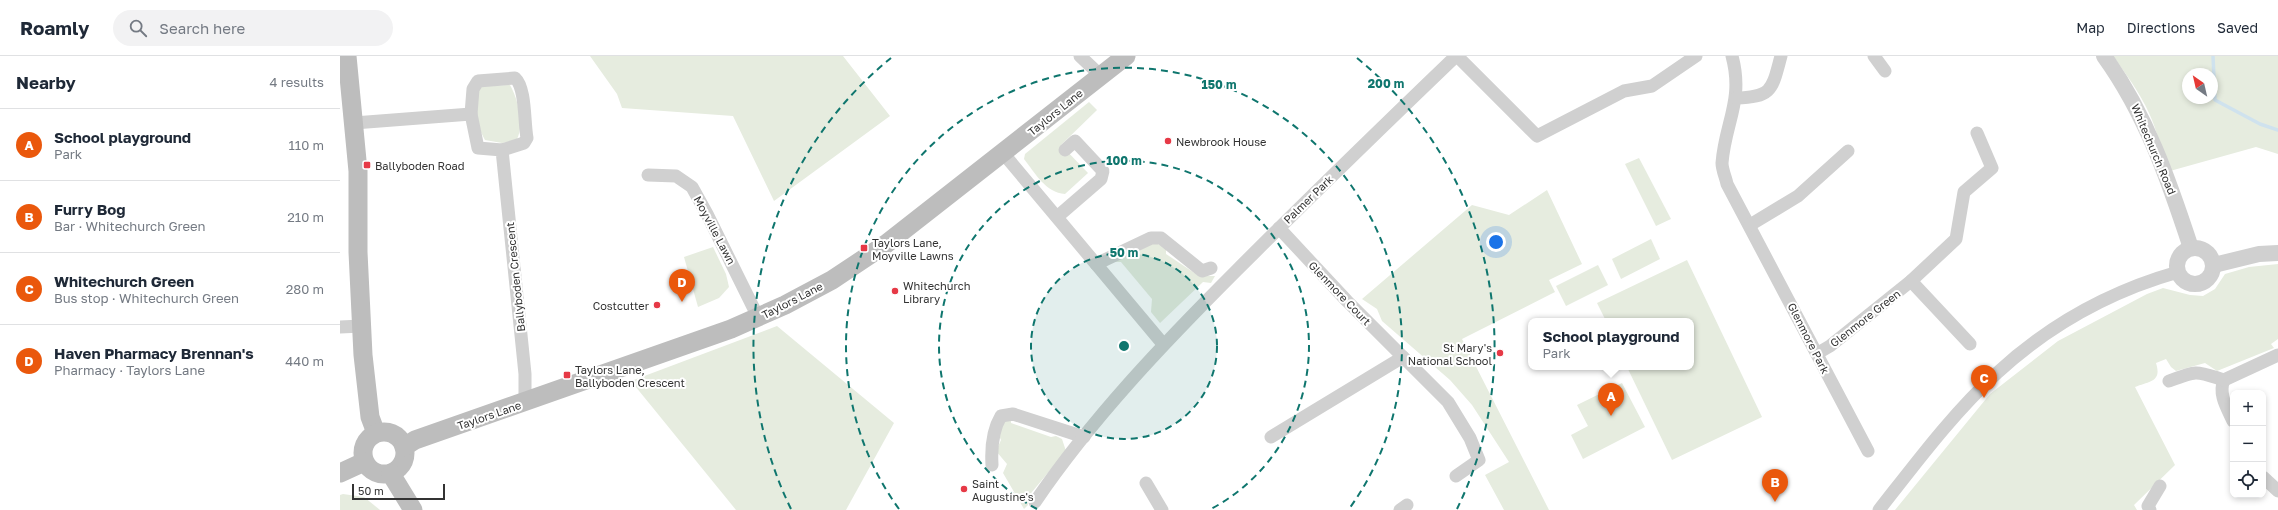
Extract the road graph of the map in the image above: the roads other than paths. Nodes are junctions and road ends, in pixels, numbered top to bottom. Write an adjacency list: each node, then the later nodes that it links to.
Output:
1 (347, 56): 14 (main road)
2 (1080, 56): 11 (street)
3 (1126, 56): 11 (main road, Taylors Lane)
4 (1456, 56): 5 (street, Palmer Park); 23 (street, Palmer Park)
5 (1696, 56)
6 (1732, 56): 12 (street, Glenmore Park)
7 (1781, 56): 12 (street)
8 (1874, 56): 10 (street)
9 (2104, 56): 24 (street, Whitechurch Road)
10 (1885, 71)
11 (1100, 75): 19 (main road, Taylors Lane)
12 (1736, 98): 22 (street, Glenmore Park)
13 (471, 114): 14 (street); 16 (street); 16 (street)
14 (354, 123): 32 (main road)
15 (1977, 133): 30 (street, Glenmore Green)
16 (502, 150): 41 (street, Ballyboden Crescent)
17 (1065, 150): 21 (street)
18 (1848, 151): 22 (street)
19 (1003, 154): 21 (street); 31 (main road, Taylors Lane)
20 (648, 175): 31 (street, Moyville Lawn)
21 (1056, 218): 26 (street)
22 (1750, 225): 36 (street, Glenmore Park)
23 (1279, 228): 34 (street, Palmer Park); 38 (street, Glenmore Court)
24 (2191, 248): 27 (street); 29 (street)
25 (2278, 253): 27 (street)
26 (1096, 264): 28 (street); 34 (street)
27 (2214, 264): 29 (street)
28 (1211, 268)
29 (2178, 272): 60 (street)
30 (1911, 282): 35 (street, Glenmore Green); 36 (street, Glenmore Green)
31 (758, 317): 41 (main road, Taylors Lane)
32 (362, 326): 33 (street); 43 (main road)
33 (340, 327)
34 (1163, 344): 44 (street, Palmer Park)
35 (1970, 344)
36 (1818, 353): 47 (street, Glenmore Park)
37 (2278, 355): 39 (street)
38 (1403, 357): 45 (street); 52 (street, Glenmore Court)
39 (2224, 380): 40 (street); 42 (street)
40 (2169, 381)
41 (525, 403): 46 (main road, Taylors Lane)
42 (2230, 413)
43 (376, 433): 46 (main road); 48 (main road)
44 (1084, 437): 49 (street); 57 (street, Palmer Park)
45 (1271, 437)
46 (404, 447): 51 (main road)
47 (1868, 451)
48 (364, 462): 50 (main road); 51 (main road)
49 (992, 465)
50 (340, 473)
51 (391, 474): 58 (main road)
52 (1456, 476)
53 (2266, 480): 56 (street)
54 (1146, 483): 59 (street)
55 (2160, 486): 61 (street)
56 (2278, 491)
57 (1035, 502)
58 (413, 510)
59 (1162, 510)
60 (1879, 510)
61 (2150, 510)

